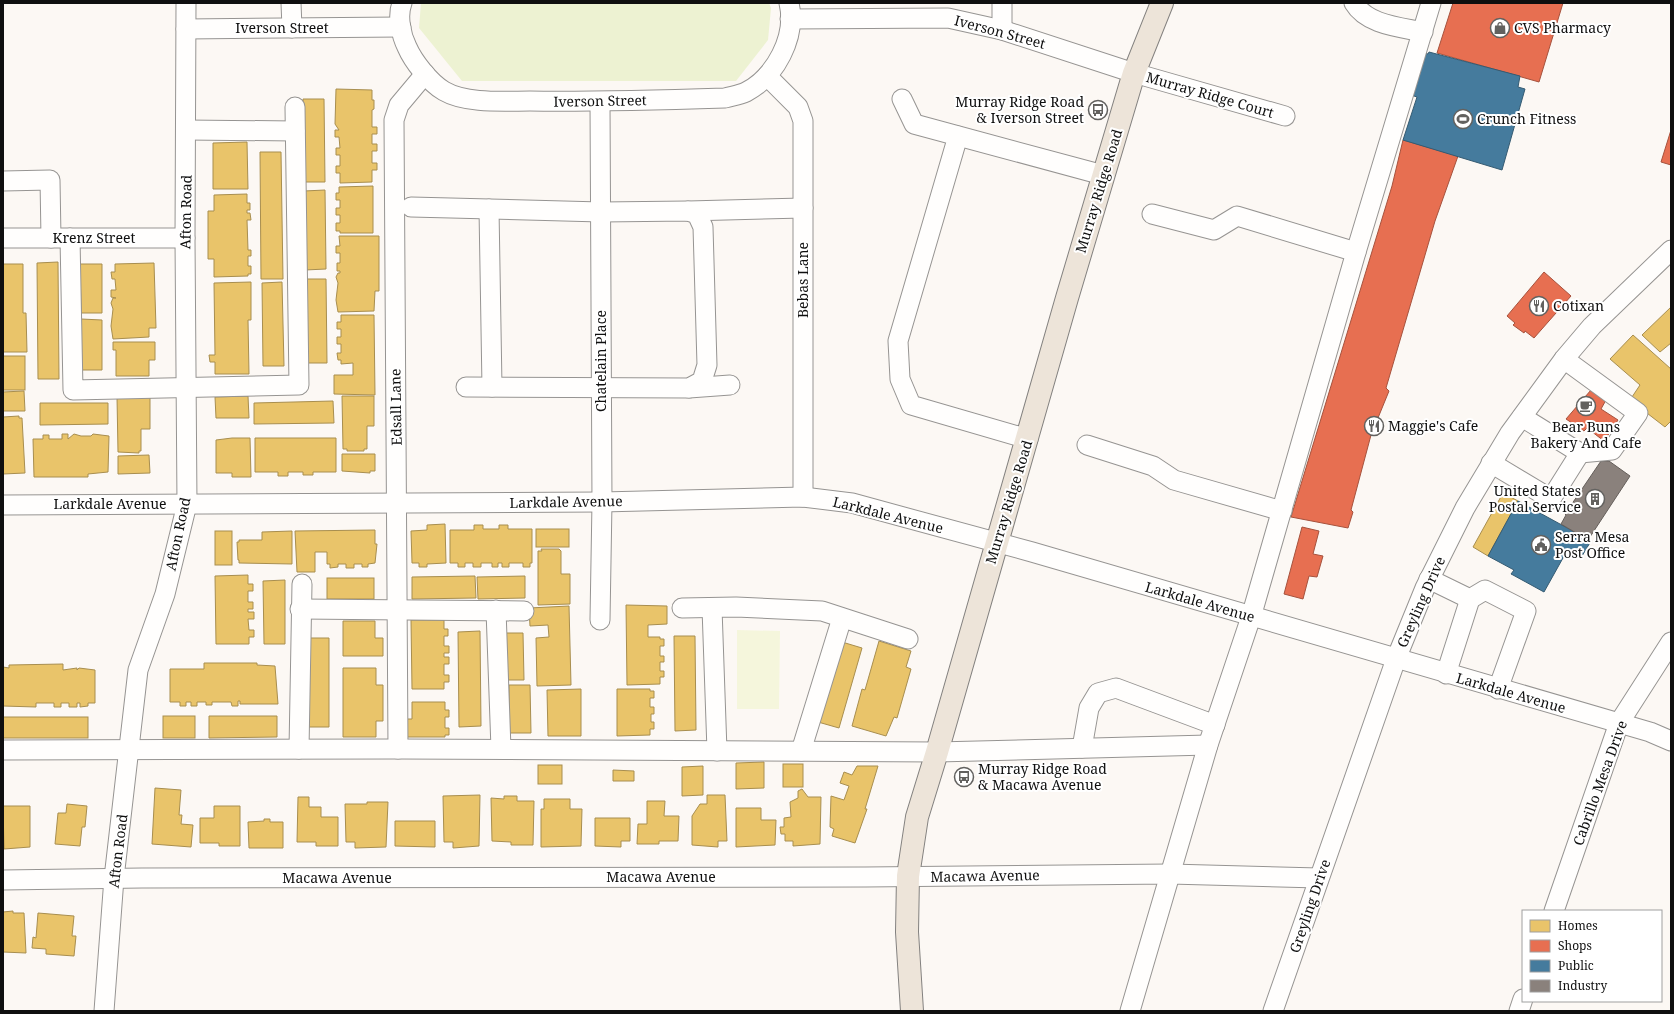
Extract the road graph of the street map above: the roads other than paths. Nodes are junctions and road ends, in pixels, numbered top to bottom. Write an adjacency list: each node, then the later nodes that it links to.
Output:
1 (186, 3): 11 (street, Afton Road)
2 (291, 3): 10 (street)
3 (402, 3): 9 (street, Iverson Street)
4 (1002, 3): 12 (street)
5 (1162, 3): 14 (main road, Murray Ridge Road)
6 (1354, 3): 13 (street)
7 (1431, 3): 13 (street)
8 (790, 11): 12 (street, Iverson Street); 16 (street, Iverson Street)
9 (401, 27): 10 (street, Iverson Street); 15 (street, Iverson Street)
10 (292, 28): 11 (street, Iverson Street)
11 (186, 29): 21 (street, Afton Road)
12 (1002, 30): 14 (street, Iverson Street)
13 (1423, 32): 37 (street)
14 (1134, 73): 20 (street, Murray Ridge Court); 24 (main road, Murray Ridge Road)
15 (425, 74): 18 (street, Iverson Street); 53 (street, Edsall Lane)
16 (767, 76): 18 (street, Iverson Street); 27 (street, Bebas Lane)
17 (902, 99): 23 (street)
18 (600, 102): 29 (street, Chatelain Place)
19 (295, 107): 22 (street)
20 (1285, 116)
21 (186, 130): 22 (street); 35 (street, Afton Road)
22 (296, 131): 40 (street)
23 (958, 136): 24 (street); 46 (street)
24 (1103, 175): 46 (main road, Murray Ridge Road)
25 (3, 181): 33 (street)
26 (411, 207): 28 (street)
27 (803, 208): 30 (street); 50 (street, Bebas Lane)
28 (489, 209): 29 (street); 42 (street)
29 (601, 212): 30 (street); 43 (street, Chatelain Place)
30 (688, 212): 44 (street)
31 (1152, 214): 37 (street)
32 (3, 238): 33 (street, Krenz Street)
33 (51, 238): 34 (street, Krenz Street)
34 (70, 238): 35 (street, Krenz Street); 40 (street)
35 (185, 238): 40 (street, Afton Road)
36 (1671, 250): 38 (street, Greyling Drive)
37 (1356, 252): 55 (street)
38 (1564, 359): 45 (street, Greyling Drive); 48 (street)
39 (730, 385): 44 (street)
40 (186, 386): 52 (street, Afton Road)
41 (466, 388): 42 (street)
42 (492, 388): 43 (street)
43 (601, 388): 44 (street); 51 (street, Chatelain Place)
44 (689, 388)
45 (1522, 417): 48 (street); 49 (street, Greyling Drive)
46 (1028, 439): 56 (main road, Murray Ridge Road)
47 (1087, 445): 55 (street)
48 (1580, 453): 49 (street)
49 (1491, 463): 57 (street, Greyling Drive)
50 (803, 497): 51 (street, Larkdale Avenue); 56 (street, Larkdale Avenue)
51 (602, 502): 53 (street, Larkdale Avenue); 68 (street, Chatelain Place)
52 (188, 504): 53 (street, Larkdale Avenue); 54 (street, Larkdale Avenue); 83 (street, Afton Road)
53 (397, 504): 63 (street, Edsall Lane)
54 (3, 505)
55 (1282, 511): 66 (street)
56 (996, 543): 66 (street, Larkdale Avenue); 86 (main road, Murray Ridge Road)
57 (1430, 579): 59 (street); 71 (street, Greyling Drive)
58 (302, 584): 62 (street)
59 (1470, 599): 72 (street); 73 (street)
60 (682, 608): 61 (street)
61 (712, 608): 67 (street); 84 (street)
62 (300, 609): 63 (street); 79 (street)
63 (398, 610): 64 (street); 80 (street, Edsall Lane)
64 (496, 610): 65 (street); 81 (street)
65 (524, 611)
66 (1251, 616): 71 (street, Larkdale Avenue); 75 (street)
67 (842, 618): 69 (street); 85 (street)
68 (600, 620)
69 (908, 640)
70 (1671, 642): 74 (street, Cabrillo Mesa Drive)
71 (1396, 659): 72 (street, Larkdale Avenue); 90 (street, Greyling Drive)
72 (1446, 674): 73 (street, Larkdale Avenue)
73 (1498, 689): 74 (street, Larkdale Avenue)
74 (1619, 723): 76 (street, Larkdale Avenue); 92 (street, Cabrillo Mesa Drive)
75 (1215, 725): 77 (street); 78 (street)
76 (1671, 741)
77 (1208, 745): 78 (street); 87 (street)
78 (1082, 748): 86 (street)
79 (299, 749): 80 (street); 83 (street)
80 (398, 749): 81 (street)
81 (501, 749): 84 (street)
82 (3, 750): 83 (street)
83 (130, 750): 89 (street, Afton Road)
84 (717, 751): 85 (street)
85 (801, 751): 86 (street)
86 (937, 752): 88 (main road, Murray Ridge Road)
87 (1170, 874): 88 (street, Macawa Avenue); 90 (street, Macawa Avenue); 95 (street)
88 (908, 876): 89 (street, Macawa Avenue); 94 (main road, Murray Ridge Road)
89 (114, 878): 91 (street, Macawa Avenue); 93 (street, Afton Road)
90 (1319, 878): 96 (street, Greyling Drive)
91 (3, 880)
92 (1554, 910)
93 (104, 1011)
94 (912, 1011)
95 (1130, 1011)
96 (1272, 1011)

